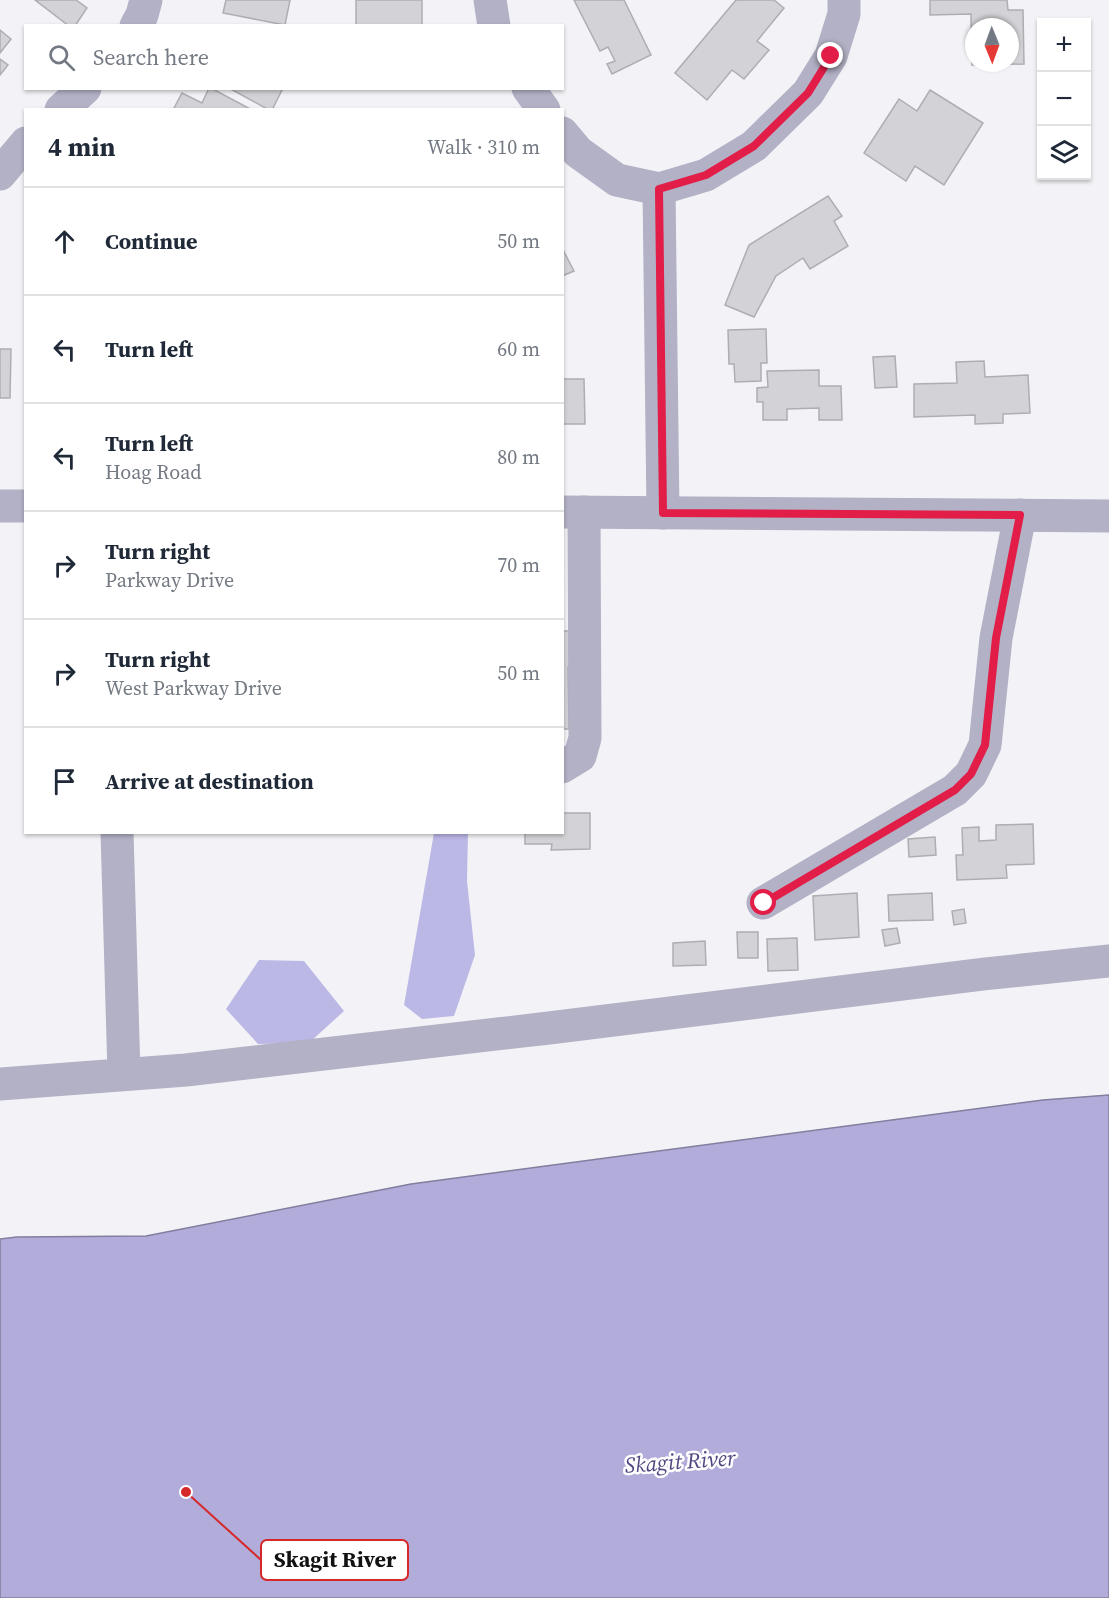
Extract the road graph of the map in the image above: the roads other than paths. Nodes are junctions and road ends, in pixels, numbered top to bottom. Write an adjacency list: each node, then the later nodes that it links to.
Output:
1 (146, 0): 4 (street)
2 (490, 0): 5 (street)
3 (844, 0): 13 (street)
4 (137, 24)
5 (494, 24)
6 (83, 90): 8 (street)
7 (529, 90): 9 (street)
8 (63, 108)
9 (543, 108)
10 (564, 135): 13 (street)
11 (24, 145): 12 (street)
12 (0, 174)
13 (659, 189): 17 (street)
14 (0, 506): 15 (street)
15 (24, 506)
16 (573, 512): 17 (street); 20 (street)
17 (663, 513): 18 (street)
18 (1020, 515): 19 (street); 22 (street)
19 (1109, 516)
20 (564, 766)
21 (117, 834): 24 (street)
22 (764, 903)
23 (1109, 961): 24 (street)
24 (124, 1074): 25 (street)
25 (0, 1084)

